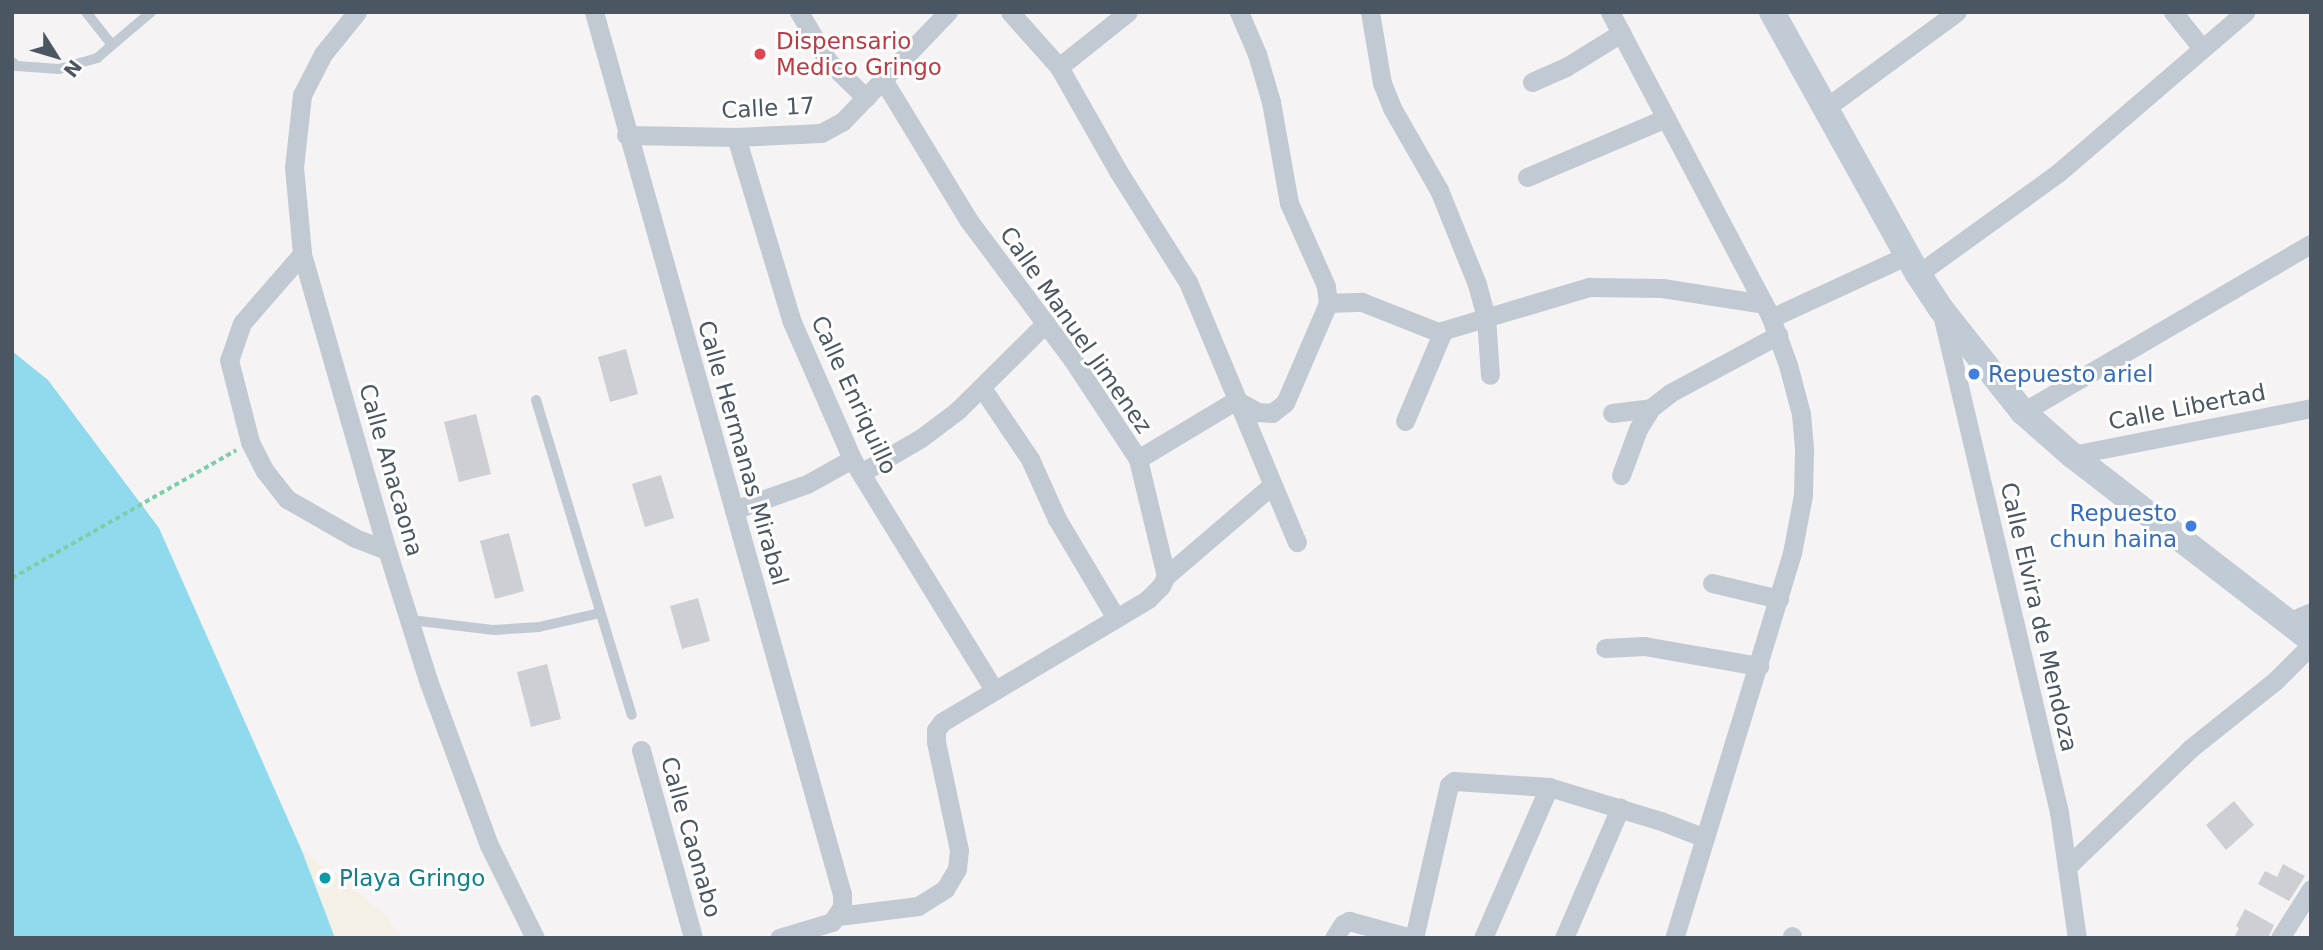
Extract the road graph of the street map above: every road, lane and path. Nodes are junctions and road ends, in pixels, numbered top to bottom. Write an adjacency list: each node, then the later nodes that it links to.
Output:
1 (86, 12): 17 (lane)
2 (357, 12): 30 (street, Calle Anacaona)
3 (594, 12): 26 (street, Calle Hermanas Mirabal)
4 (799, 12): 23 (street)
5 (1010, 12): 20 (street)
6 (1128, 12): 20 (street)
7 (1239, 12): 32 (street)
8 (1370, 12): 34 (street)
9 (1610, 12): 16 (street)
10 (1772, 12): 24 (main road)
11 (1957, 12): 24 (street)
12 (2173, 12): 18 (street)
13 (2245, 12): 18 (street)
14 (145, 14): 17 (lane)
15 (943, 14): 21 (street, Calle 17)
16 (1621, 33): 22 (street); 25 (street)
17 (112, 45): 19 (lane)
18 (2201, 47): 31 (street)
19 (12, 62)
20 (1059, 67): 41 (street)
21 (884, 81): 23 (street, Calle 17); 36 (street, Calle Manuel Jimenez)
22 (1532, 82)
23 (866, 98): 27 (street, Calle 17)
24 (1827, 107): 31 (main road)
25 (1666, 118): 28 (street); 35 (street)
26 (626, 135): 27 (street, Calle 17); 53 (street, Calle Hermanas Mirabal)
27 (736, 137): 50 (street, Calle Enriquillo)
28 (1527, 177)
29 (2311, 244): 44 (street)
30 (302, 254): 47 (street); 55 (street, Calle Anacaona)
31 (1913, 265): 33 (main road); 35 (street)
32 (1328, 303): 37 (street); 41 (street)
33 (1941, 309): 44 (main road); 73 (street, Calle Elvira de Mendoza)
34 (1486, 317): 35 (street); 37 (street); 38 (street)
35 (1771, 319): 42 (street); 59 (street)
36 (1046, 323): 39 (street); 49 (street, Calle Manuel Jimenez)
37 (1443, 331): 46 (street)
38 (1490, 375)
39 (982, 388): 50 (street); 62 (street)
40 (536, 400): 60 (lane)
41 (1236, 400): 49 (street); 52 (street)
42 (1651, 408): 45 (street); 51 (street)
43 (2311, 408): 48 (street, Calle Libertad)
44 (2023, 412): 48 (main road)
45 (1612, 413)
46 (1405, 421)
47 (250, 442): 55 (street); 57 (path)
48 (2072, 455): 61 (main road)
49 (1138, 459): 56 (street, Calle Manuel Jimenez)
50 (856, 466): 53 (street); 67 (street, Calle Enriquillo)
51 (1621, 475)
52 (1272, 485): 54 (street); 56 (street)
53 (734, 510): 75 (street, Calle Hermanas Mirabal)
54 (1297, 542)
55 (387, 550): 63 (street, Calle Anacaona)
56 (1167, 576): 62 (street)
57 (12, 578)
58 (1712, 583): 59 (street)
59 (1779, 599): 66 (street)
60 (600, 614): 63 (lane); 68 (lane)
61 (2299, 617): 64 (main road)
62 (1116, 618): 67 (street)
63 (411, 620): 76 (street, Calle Anacaona)
64 (2311, 642): 73 (street)
65 (1605, 648): 66 (street)
66 (1759, 666): 72 (street)
67 (994, 690): 75 (street)
68 (632, 715)
69 (641, 750): 77 (street, Calle Caonabo)
70 (1549, 787): 71 (street); 80 (street); 81 (street)
71 (1620, 808): 72 (street); 82 (street)
72 (1705, 838): 83 (street)
73 (2067, 867): 84 (street, Calle Elvira de Mendoza)
74 (2311, 889): 85 (street)
75 (840, 912): 78 (street)
76 (535, 938)
77 (693, 938)
78 (779, 938)
79 (1334, 938): 80 (street)
80 (1413, 938)
81 (1483, 938)
82 (1564, 938)
83 (1674, 938)
84 (2077, 938)
85 (2280, 938)

